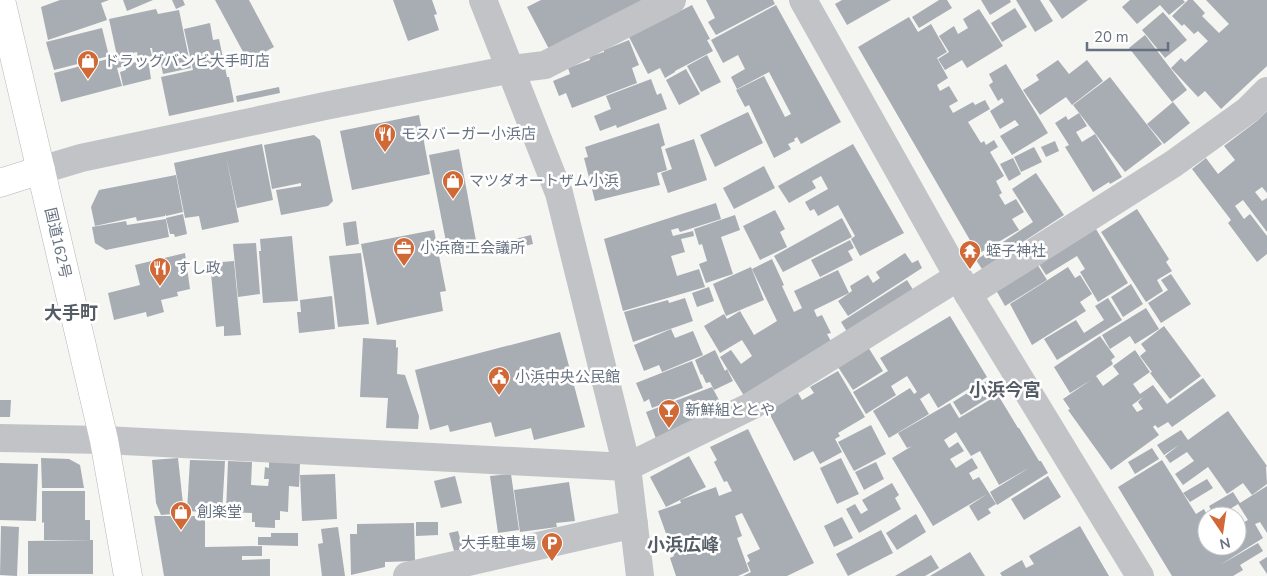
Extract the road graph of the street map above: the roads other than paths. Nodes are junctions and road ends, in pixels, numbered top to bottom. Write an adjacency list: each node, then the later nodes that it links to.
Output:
1 (1, 0): 7 (main road, 国道162号)
2 (484, 0): 5 (street)
3 (672, 0): 5 (street)
4 (803, 0): 9 (street)
5 (512, 69): 7 (street); 12 (street)
6 (1267, 91): 9 (street)
7 (41, 170): 8 (main road); 11 (main road, 国道162号)
8 (0, 183)
9 (963, 286): 12 (street); 17 (street)
10 (0, 438): 11 (street)
11 (104, 440): 12 (street); 14 (main road, 国道162号)
12 (627, 467): 13 (street)
13 (634, 524): 15 (street); 16 (street)
14 (128, 576)
15 (407, 576)
16 (640, 576)
17 (1140, 576)

